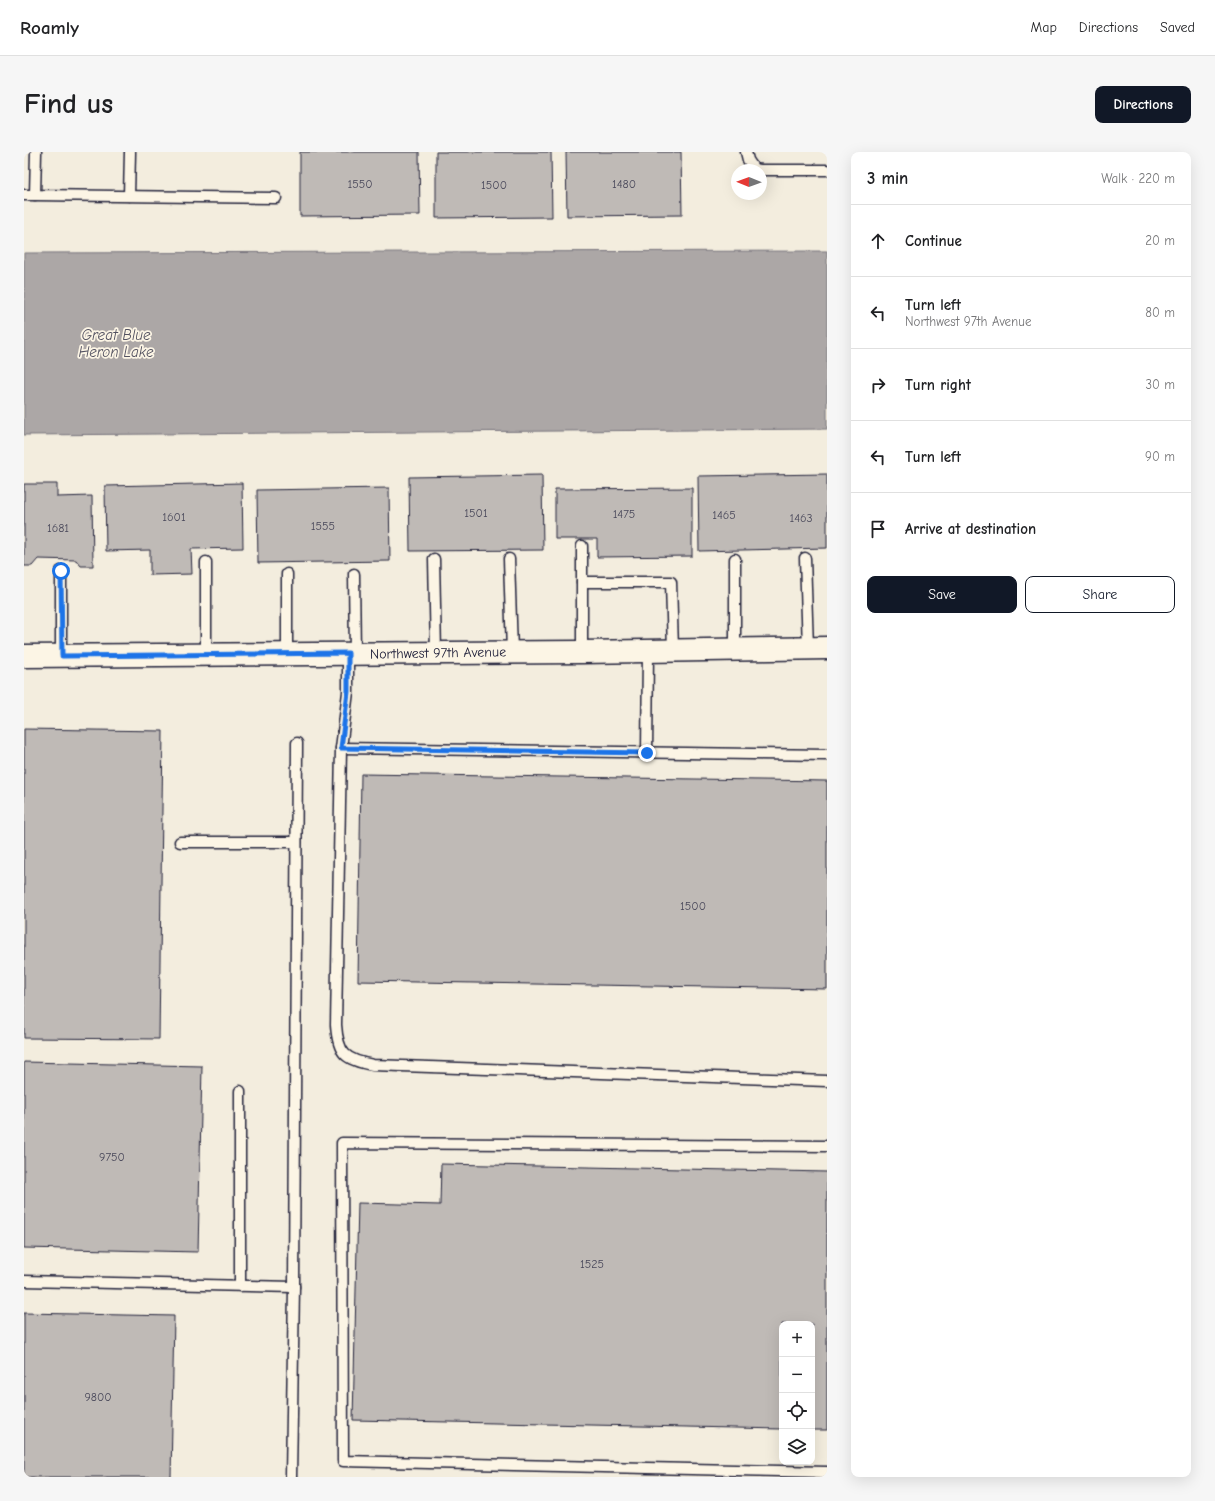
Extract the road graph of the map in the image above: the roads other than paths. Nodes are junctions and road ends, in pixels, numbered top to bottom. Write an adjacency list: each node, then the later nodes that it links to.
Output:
1 (36, 152): 8 (lane)
2 (130, 152): 9 (lane)
3 (746, 152): 4 (lane)
4 (751, 164)
5 (767, 170): 6 (lane)
6 (827, 170)
7 (24, 195): 8 (lane)
8 (36, 195): 9 (lane)
9 (129, 196): 10 (lane)
10 (276, 198)
11 (582, 546): 20 (lane)
12 (434, 558): 28 (lane)
13 (805, 558): 21 (lane)
14 (509, 559): 25 (lane)
15 (735, 559): 22 (lane)
16 (206, 562): 30 (lane)
17 (61, 571): 32 (lane)
18 (287, 574): 29 (lane)
19 (354, 574): 27 (lane)
20 (582, 582): 23 (lane); 26 (lane)
21 (818, 648): 22 (street, Northwest 97th Avenue)
22 (735, 649): 23 (street, Northwest 97th Avenue)
23 (673, 650): 24 (street, Northwest 97th Avenue)
24 (648, 651): 26 (street, Northwest 97th Avenue); 35 (lane)
25 (512, 652): 26 (street, Northwest 97th Avenue); 28 (street, Northwest 97th Avenue)
26 (582, 652)
27 (351, 653): 28 (street, Northwest 97th Avenue); 29 (street, Northwest 97th Avenue); 34 (lane)
28 (436, 653)
29 (287, 654): 30 (street, Northwest 97th Avenue)
30 (206, 655): 32 (street, Northwest 97th Avenue)
31 (24, 656): 32 (street, Northwest 97th Avenue)
32 (62, 656)
33 (297, 743): 38 (lane)
34 (341, 748): 35 (lane); 39 (lane)
35 (647, 753): 36 (lane)
36 (827, 755)
37 (180, 842): 38 (lane)
38 (296, 842): 44 (lane)
39 (827, 1081)
40 (240, 1092): 43 (lane)
41 (827, 1146): 45 (lane)
42 (24, 1281): 43 (lane)
43 (240, 1286): 44 (lane)
44 (294, 1287): 46 (lane)
45 (827, 1472)
46 (291, 1477)

